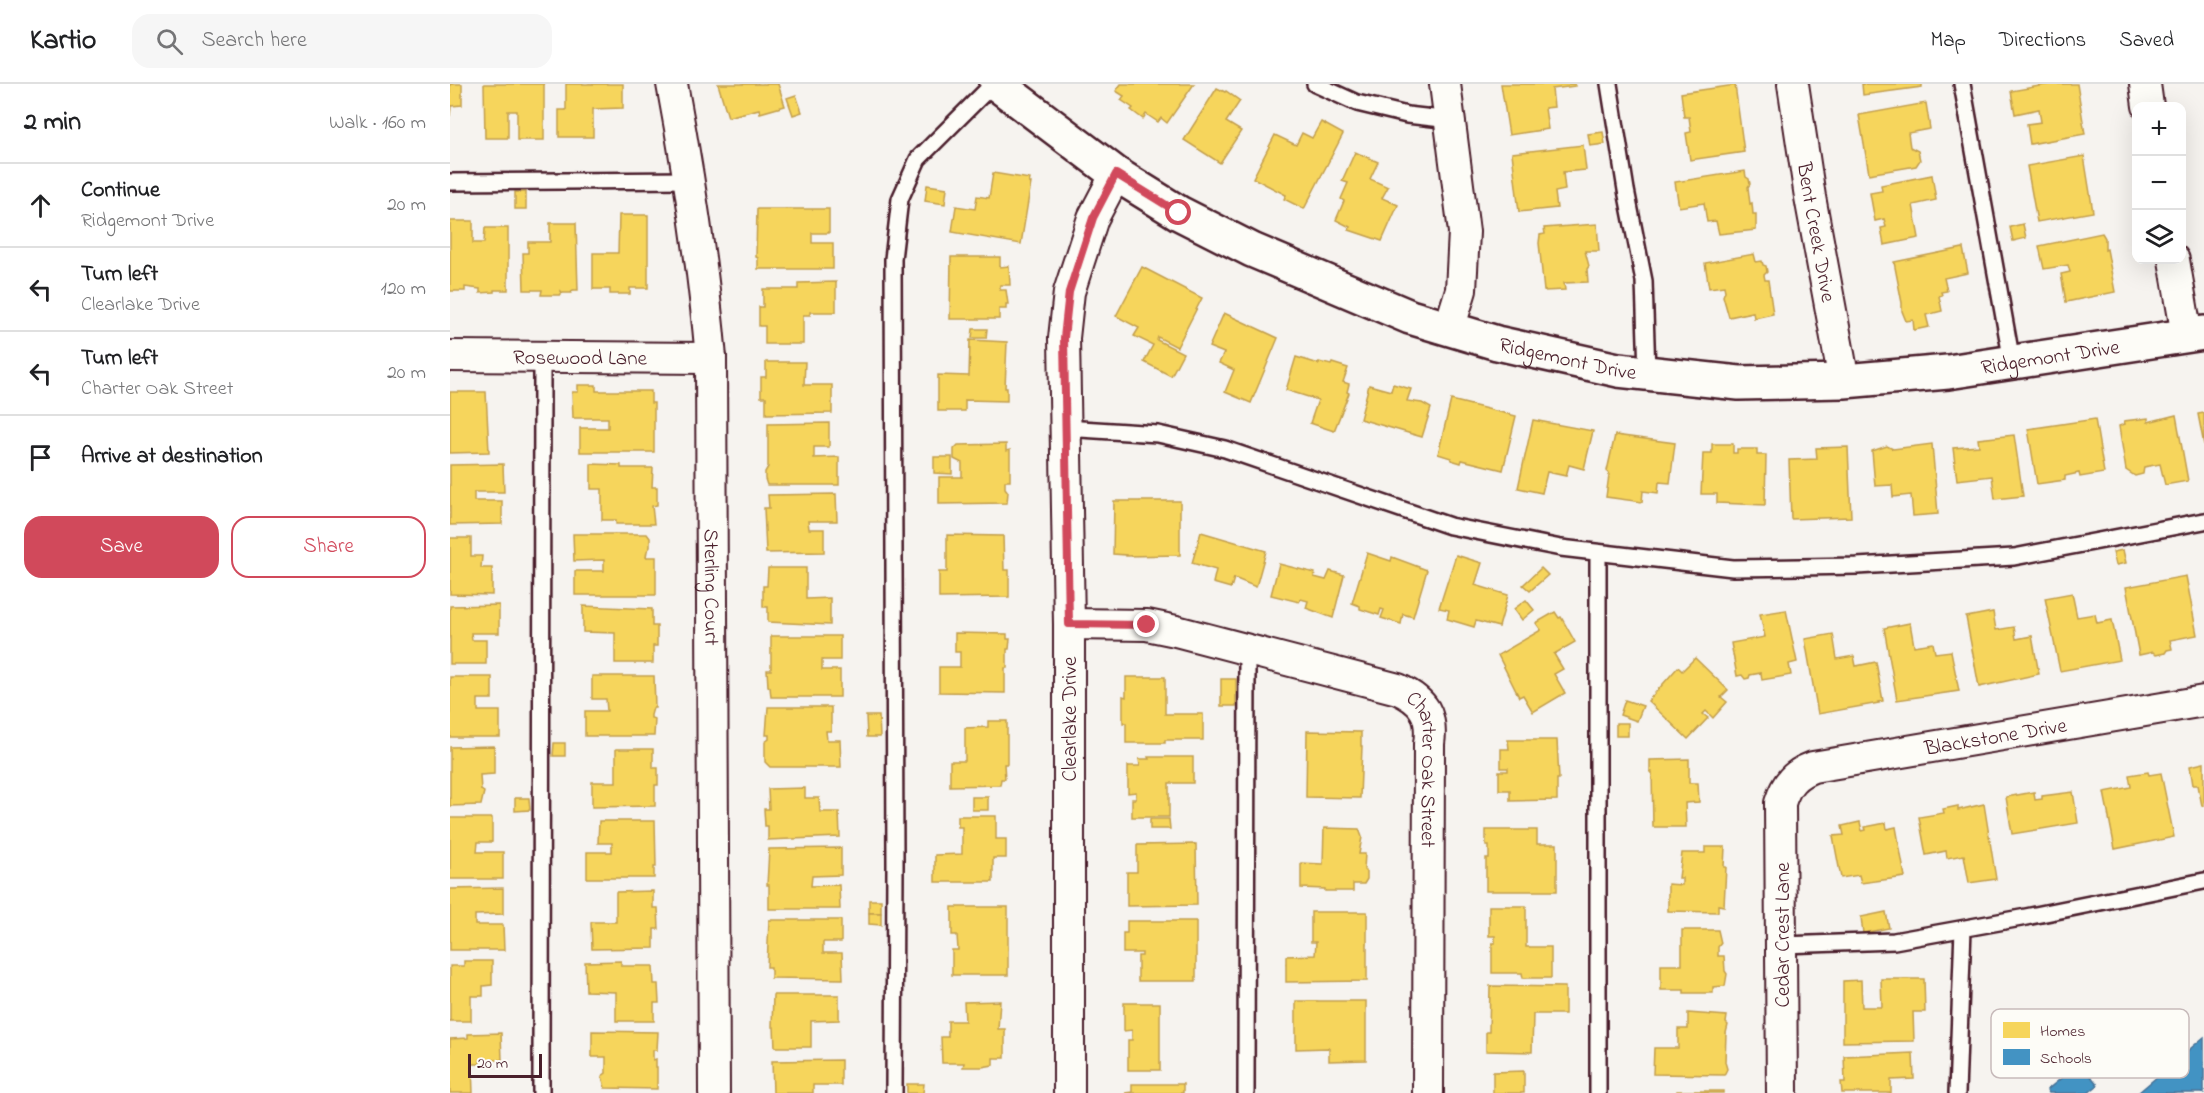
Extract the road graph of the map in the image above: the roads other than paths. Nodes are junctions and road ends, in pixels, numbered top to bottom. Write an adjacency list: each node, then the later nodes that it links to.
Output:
1 (672, 84): 13 (street, Sterling Court)
2 (993, 84): 36 (lane)
3 (997, 84): 12 (street, Ridgemont Drive)
4 (1316, 84): 11 (lane)
5 (1445, 84): 11 (street)
6 (1609, 84): 22 (lane)
7 (1793, 84): 23 (street, Bent Creek Drive)
8 (1962, 84): 21 (lane)
9 (2145, 84): 10 (street)
10 (2147, 102)
11 (1451, 120): 16 (street)
12 (1116, 174): 16 (street, Ridgemont Drive); 24 (street, Clearlake Drive)
13 (690, 180): 14 (lane); 20 (street, Sterling Court)
14 (450, 182)
15 (2175, 264): 17 (street)
16 (1449, 329): 22 (street, Ridgemont Drive)
17 (2195, 335): 21 (street, Ridgemont Drive)
18 (450, 356): 19 (street, Rosewood Lane)
19 (542, 356): 20 (street, Rosewood Lane); 34 (lane)
20 (711, 358): 35 (street, Sterling Court)
21 (2013, 362): 23 (street, Ridgemont Drive)
22 (1647, 373): 23 (street, Ridgemont Drive)
23 (1844, 381)
24 (1065, 428): 26 (lane); 27 (street, Clearlake Drive)
25 (2204, 521): 26 (lane)
26 (1598, 552): 40 (lane)
27 (1069, 624): 28 (street, Charter Oak Street); 37 (street, Clearlake Drive)
28 (1248, 650): 38 (lane); 39 (street, Charter Oak Street)
29 (2204, 701): 30 (street, Blackstone Drive)
30 (1791, 780): 33 (street, Cedar Crest Lane)
31 (2204, 880): 32 (lane)
32 (1963, 929): 33 (lane); 42 (lane)
33 (1783, 945): 41 (street, Cedar Crest Lane)
34 (541, 1093)
35 (714, 1093)
36 (894, 1093)
37 (1069, 1093)
38 (1246, 1093)
39 (1428, 1093)
40 (1598, 1093)
41 (1782, 1093)
42 (1957, 1093)

